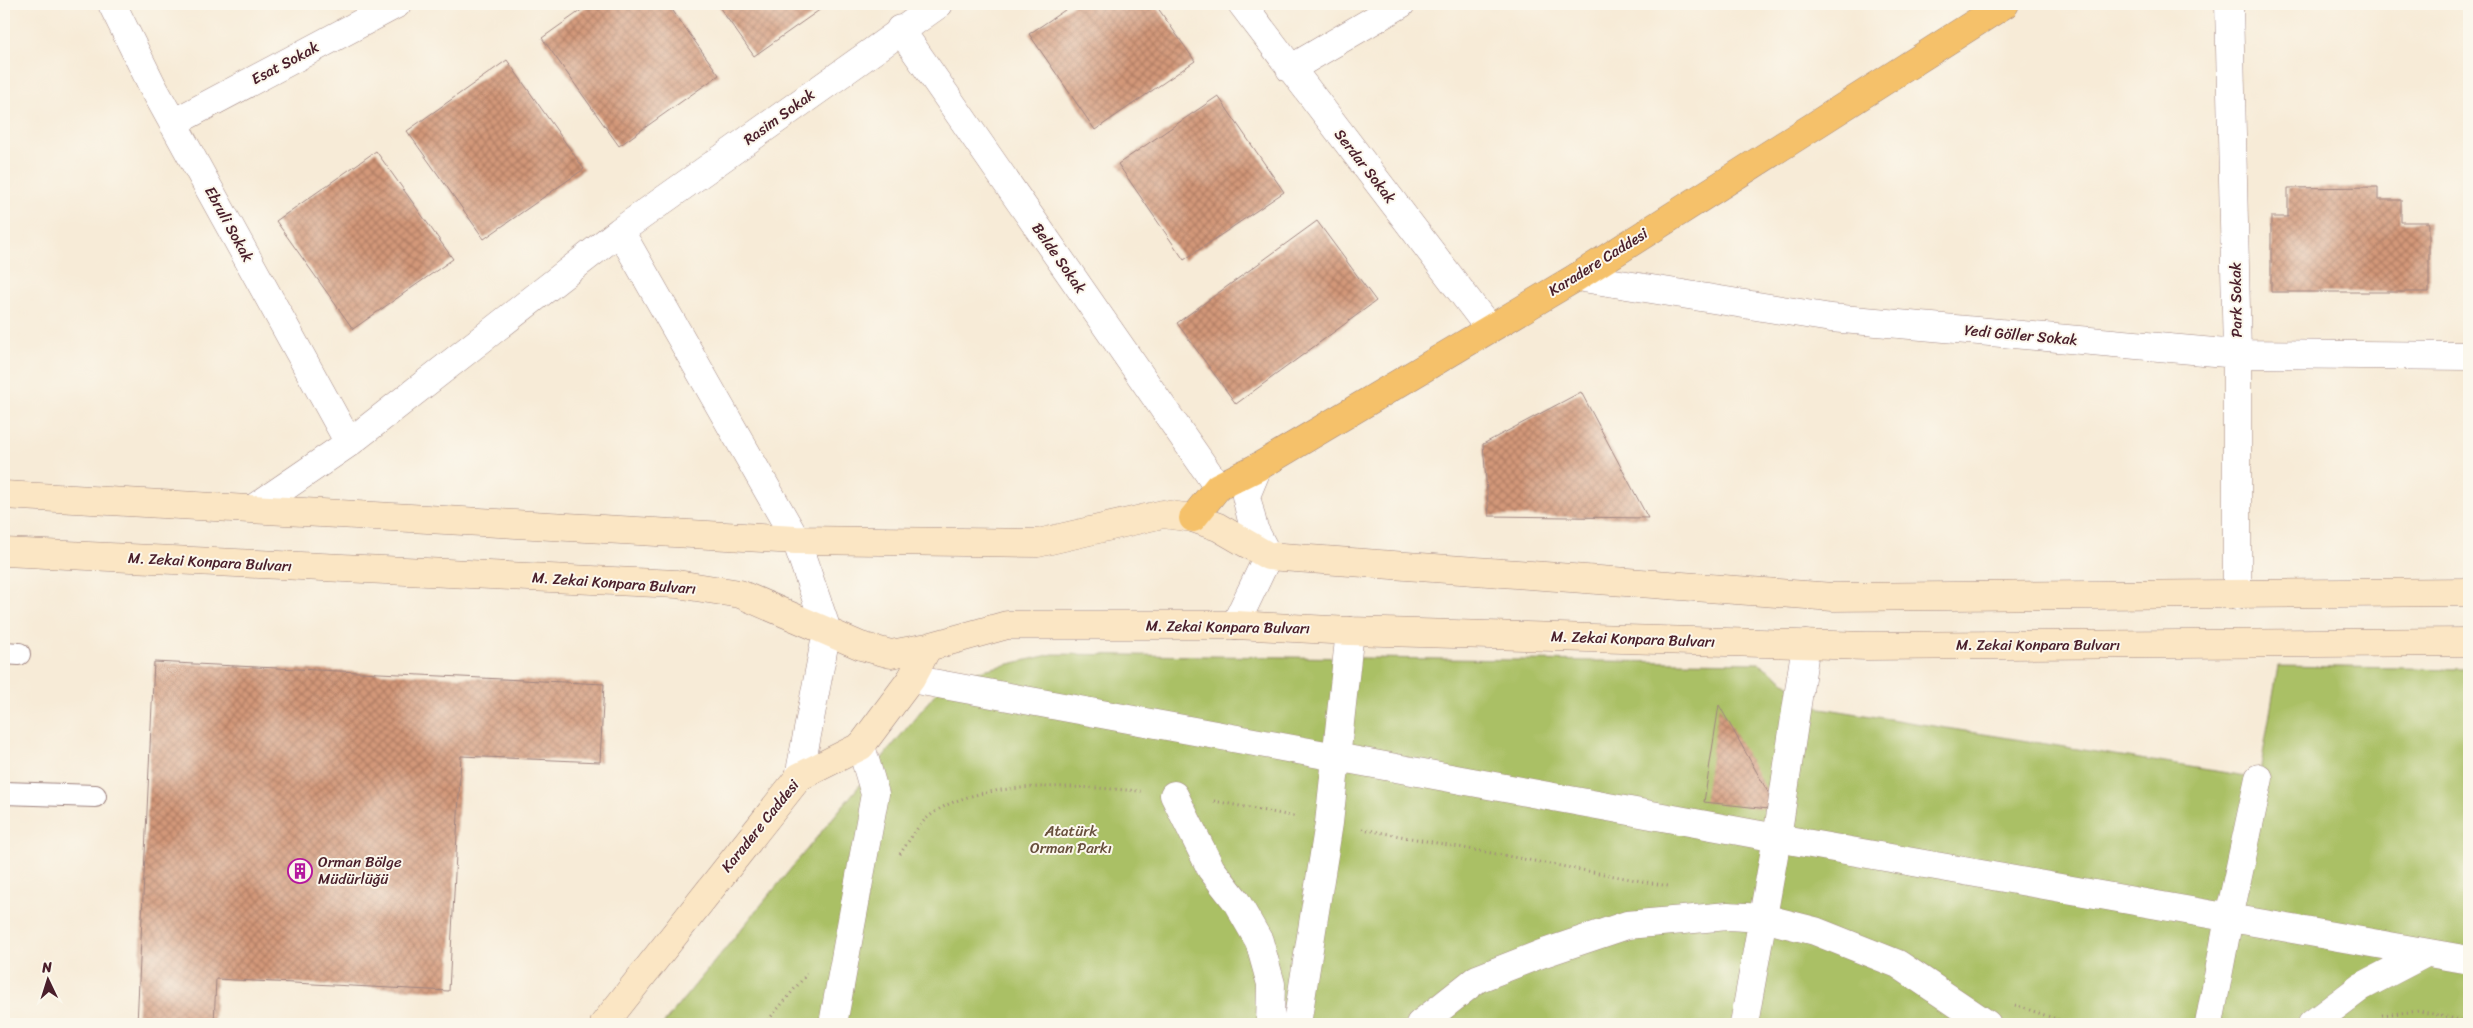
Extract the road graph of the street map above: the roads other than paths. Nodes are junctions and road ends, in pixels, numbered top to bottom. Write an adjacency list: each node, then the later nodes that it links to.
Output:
1 (112, 4): 10 (street, Ebruli Sokak)
2 (397, 4): 10 (street, Esat Sokak)
3 (939, 4): 8 (street, Rasim Sokak)
4 (1242, 4): 9 (street, Serdar Sokak)
5 (1401, 4): 9 (street)
6 (2005, 4): 12 (main road, Karadere Caddesi)
7 (2229, 4): 14 (street, Park Sokak)
8 (900, 30): 11 (street, Rasim Sokak); 18 (street, Belde Sokak)
9 (1290, 69): 13 (street, Serdar Sokak)
10 (173, 123): 16 (street, Ebruli Sokak)
11 (620, 230): 16 (street, Rasim Sokak); 22 (street)
12 (1577, 277): 13 (main road, Karadere Caddesi); 14 (street, Yedi Göller Sokak)
13 (1488, 328): 17 (main road, Karadere Caddesi)
14 (2237, 354): 15 (street, Yedi Göller Sokak); 26 (street, Park Sokak)
15 (2469, 356)
16 (349, 443): 20 (street, Rasim Sokak)
17 (1258, 468): 18 (main road, Karadere Caddesi); 24 (street)
18 (1218, 487): 21 (main road, Karadere Caddesi)
19 (4, 495): 20 (main road)
20 (254, 508): 22 (main road)
21 (1193, 518): 22 (main road); 24 (main road)
22 (796, 540): 28 (street)
23 (4, 552): 28 (main road, M. Zekai Konpara Bulvarı)
24 (1268, 556): 26 (main road); 27 (street)
25 (2469, 592): 26 (main road)
26 (2237, 595)
27 (1235, 625): 29 (main road, M. Zekai Konpara Bulvarı); 32 (main road, M. Zekai Konpara Bulvarı)
28 (827, 630): 32 (main road, M. Zekai Konpara Bulvarı); 36 (street)
29 (1350, 631): 31 (main road, M. Zekai Konpara Bulvarı); 35 (street)
30 (2469, 642): 31 (main road, M. Zekai Konpara Bulvarı)
31 (1806, 644): 41 (street)
32 (928, 647): 33 (main road, Karadere Caddesi)
33 (911, 679): 34 (main road, Karadere Caddesi); 35 (street)
34 (861, 746): 36 (main road, Karadere Caddesi); 47 (street)
35 (1336, 757): 41 (street); 49 (street)
36 (799, 777): 46 (main road, Karadere Caddesi)
37 (2259, 778): 43 (street)
38 (4, 793): 39 (lane)
39 (95, 796)
40 (1174, 796): 48 (street)
41 (1777, 838): 42 (street); 43 (street)
42 (1763, 918): 50 (street); 51 (street); 52 (street)
43 (2229, 918): 44 (street); 53 (street)
44 (2426, 952): 45 (street); 54 (street)
45 (2469, 960)
46 (604, 1024)
47 (833, 1024)
48 (1270, 1024)
49 (1297, 1024)
50 (1420, 1024)
51 (1744, 1024)
52 (1987, 1024)
53 (2209, 1024)
54 (2312, 1024)

